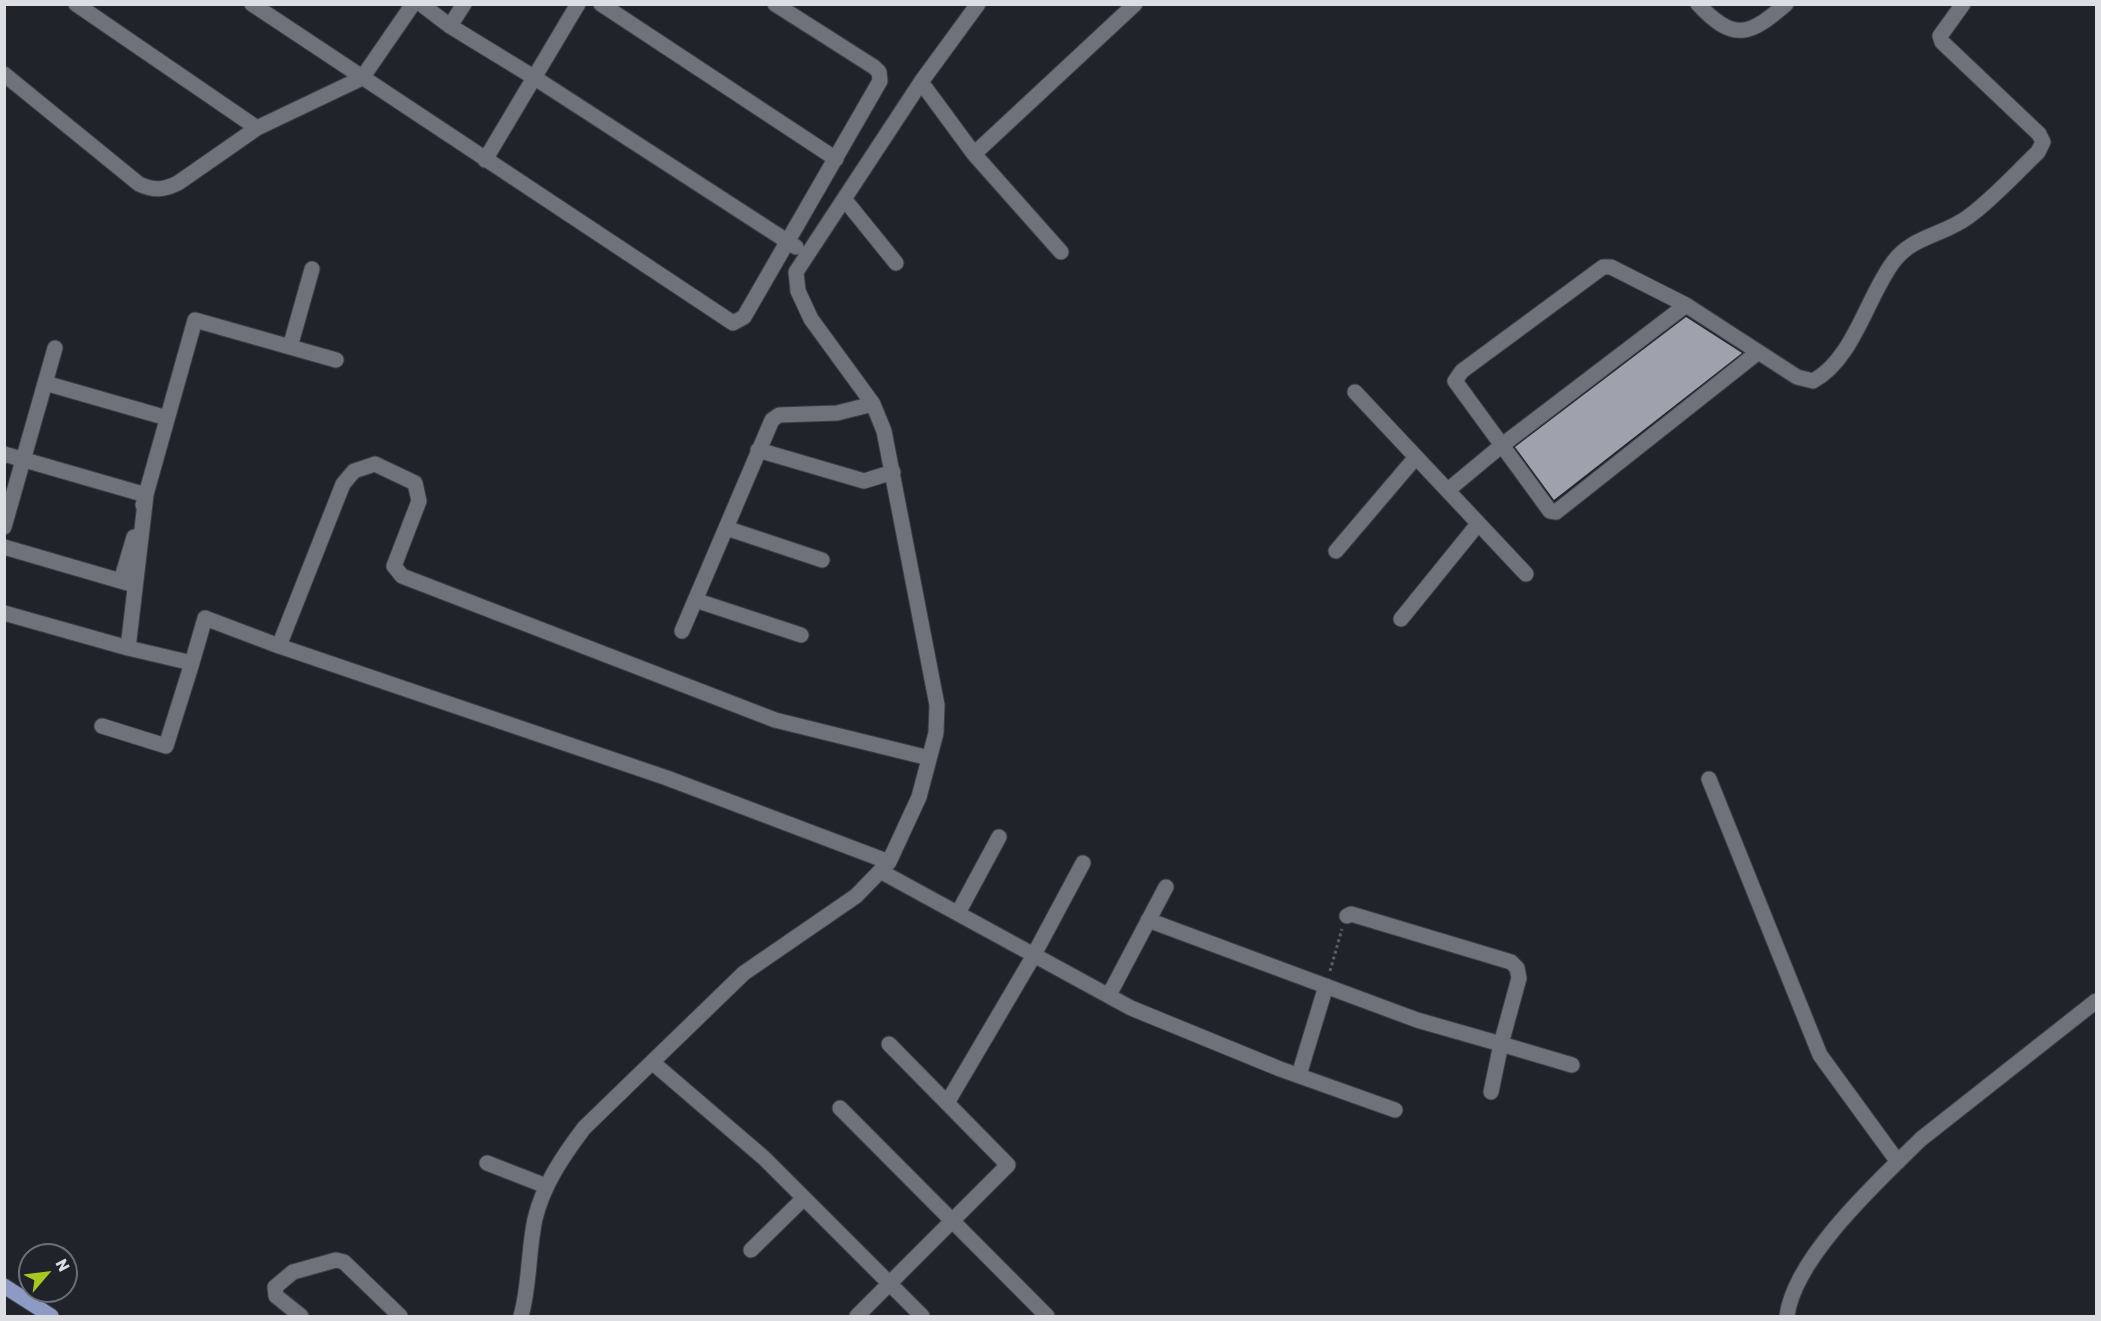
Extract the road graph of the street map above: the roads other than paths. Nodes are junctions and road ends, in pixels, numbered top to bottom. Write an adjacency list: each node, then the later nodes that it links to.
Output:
1 (76, 4): 19 (street)
2 (252, 4): 16 (street)
3 (413, 4): 16 (street)
4 (421, 4): 14 (street)
5 (464, 4): 14 (street)
6 (579, 4): 17 (street)
7 (601, 4): 21 (street)
8 (776, 4): 21 (street)
9 (978, 4): 18 (street)
10 (1135, 4): 20 (street)
11 (1698, 4): 12 (street)
12 (1786, 4)
13 (1962, 4): 32 (street)
14 (450, 26): 17 (street)
15 (4, 74): 19 (street)
16 (362, 78): 19 (street); 22 (street)
17 (535, 78): 22 (street); 24 (street)
18 (921, 82): 20 (street); 23 (street)
19 (257, 128)
20 (974, 154): 25 (street)
21 (836, 159): 24 (street)
22 (485, 160): 24 (street)
23 (845, 200): 26 (street); 27 (street)
24 (788, 242): 26 (street)
25 (1061, 252)
26 (805, 254): 36 (street)
27 (896, 263)
28 (312, 269): 30 (street)
29 (1686, 305): 32 (street); 38 (street); 38 (street)
30 (290, 347): 33 (street); 37 (street)
31 (55, 348): 34 (street)
32 (1757, 353): 38 (street)
33 (336, 360)
34 (45, 383): 37 (street); 42 (street)
35 (1355, 392): 41 (street)
36 (873, 404): 39 (street); 43 (street)
37 (167, 418): 45 (street)
38 (1501, 446): 44 (street)
39 (759, 450): 43 (street); 48 (street)
40 (4, 454): 42 (street)
41 (1416, 457): 44 (street); 50 (street)
42 (23, 460): 45 (street); 47 (street)
43 (893, 472): 63 (street)
44 (1448, 490): 46 (street)
45 (146, 495): 53 (street)
46 (1478, 524): 52 (street); 56 (street)
47 (4, 527)
48 (726, 528): 51 (street); 54 (street)
49 (4, 547): 53 (street)
50 (1336, 551)
51 (822, 560)
52 (1526, 574)
53 (129, 583): 60 (street)
54 (695, 600): 57 (street); 58 (street)
55 (4, 613): 60 (street)
56 (1401, 619)
57 (682, 631)
58 (801, 635)
59 (279, 646): 61 (street); 63 (street); 67 (street)
60 (128, 648): 61 (street)
61 (192, 663): 62 (street)
62 (102, 726)
63 (929, 758): 67 (street)
64 (1709, 778): 85 (street)
65 (999, 837): 69 (street)
66 (1083, 863): 72 (street)
67 (884, 866): 69 (street); 78 (street)
68 (1166, 887): 71 (street)
69 (958, 913): 72 (street)
70 (1347, 916): 77 (street)
71 (1148, 920): 73 (street); 74 (street)
72 (1034, 954): 74 (street); 82 (street)
73 (1326, 986): 77 (street); 80 (street)
74 (1109, 994): 80 (street)
75 (2097, 1000): 85 (street)
76 (889, 1044): 82 (street)
77 (1501, 1044): 79 (street); 81 (street)
78 (652, 1062): 87 (street); 88 (street)
79 (1572, 1065)
80 (1299, 1075): 84 (street)
81 (1491, 1092)
82 (947, 1103): 89 (street)
83 (840, 1108): 89 (street)
84 (1395, 1110)
85 (1898, 1162): 100 (street)
86 (487, 1163): 87 (street)
87 (546, 1186): 96 (street)
88 (804, 1198): 90 (street); 91 (street)
89 (952, 1222): 91 (street); 99 (street)
90 (751, 1250)
91 (889, 1284): 97 (street); 98 (street)
92 (4, 1286): 93 (main road)
93 (51, 1317)
94 (300, 1317): 95 (street)
95 (400, 1317)
96 (521, 1317)
97 (857, 1317)
98 (922, 1317)
99 (1047, 1317)
100 (1786, 1317)

